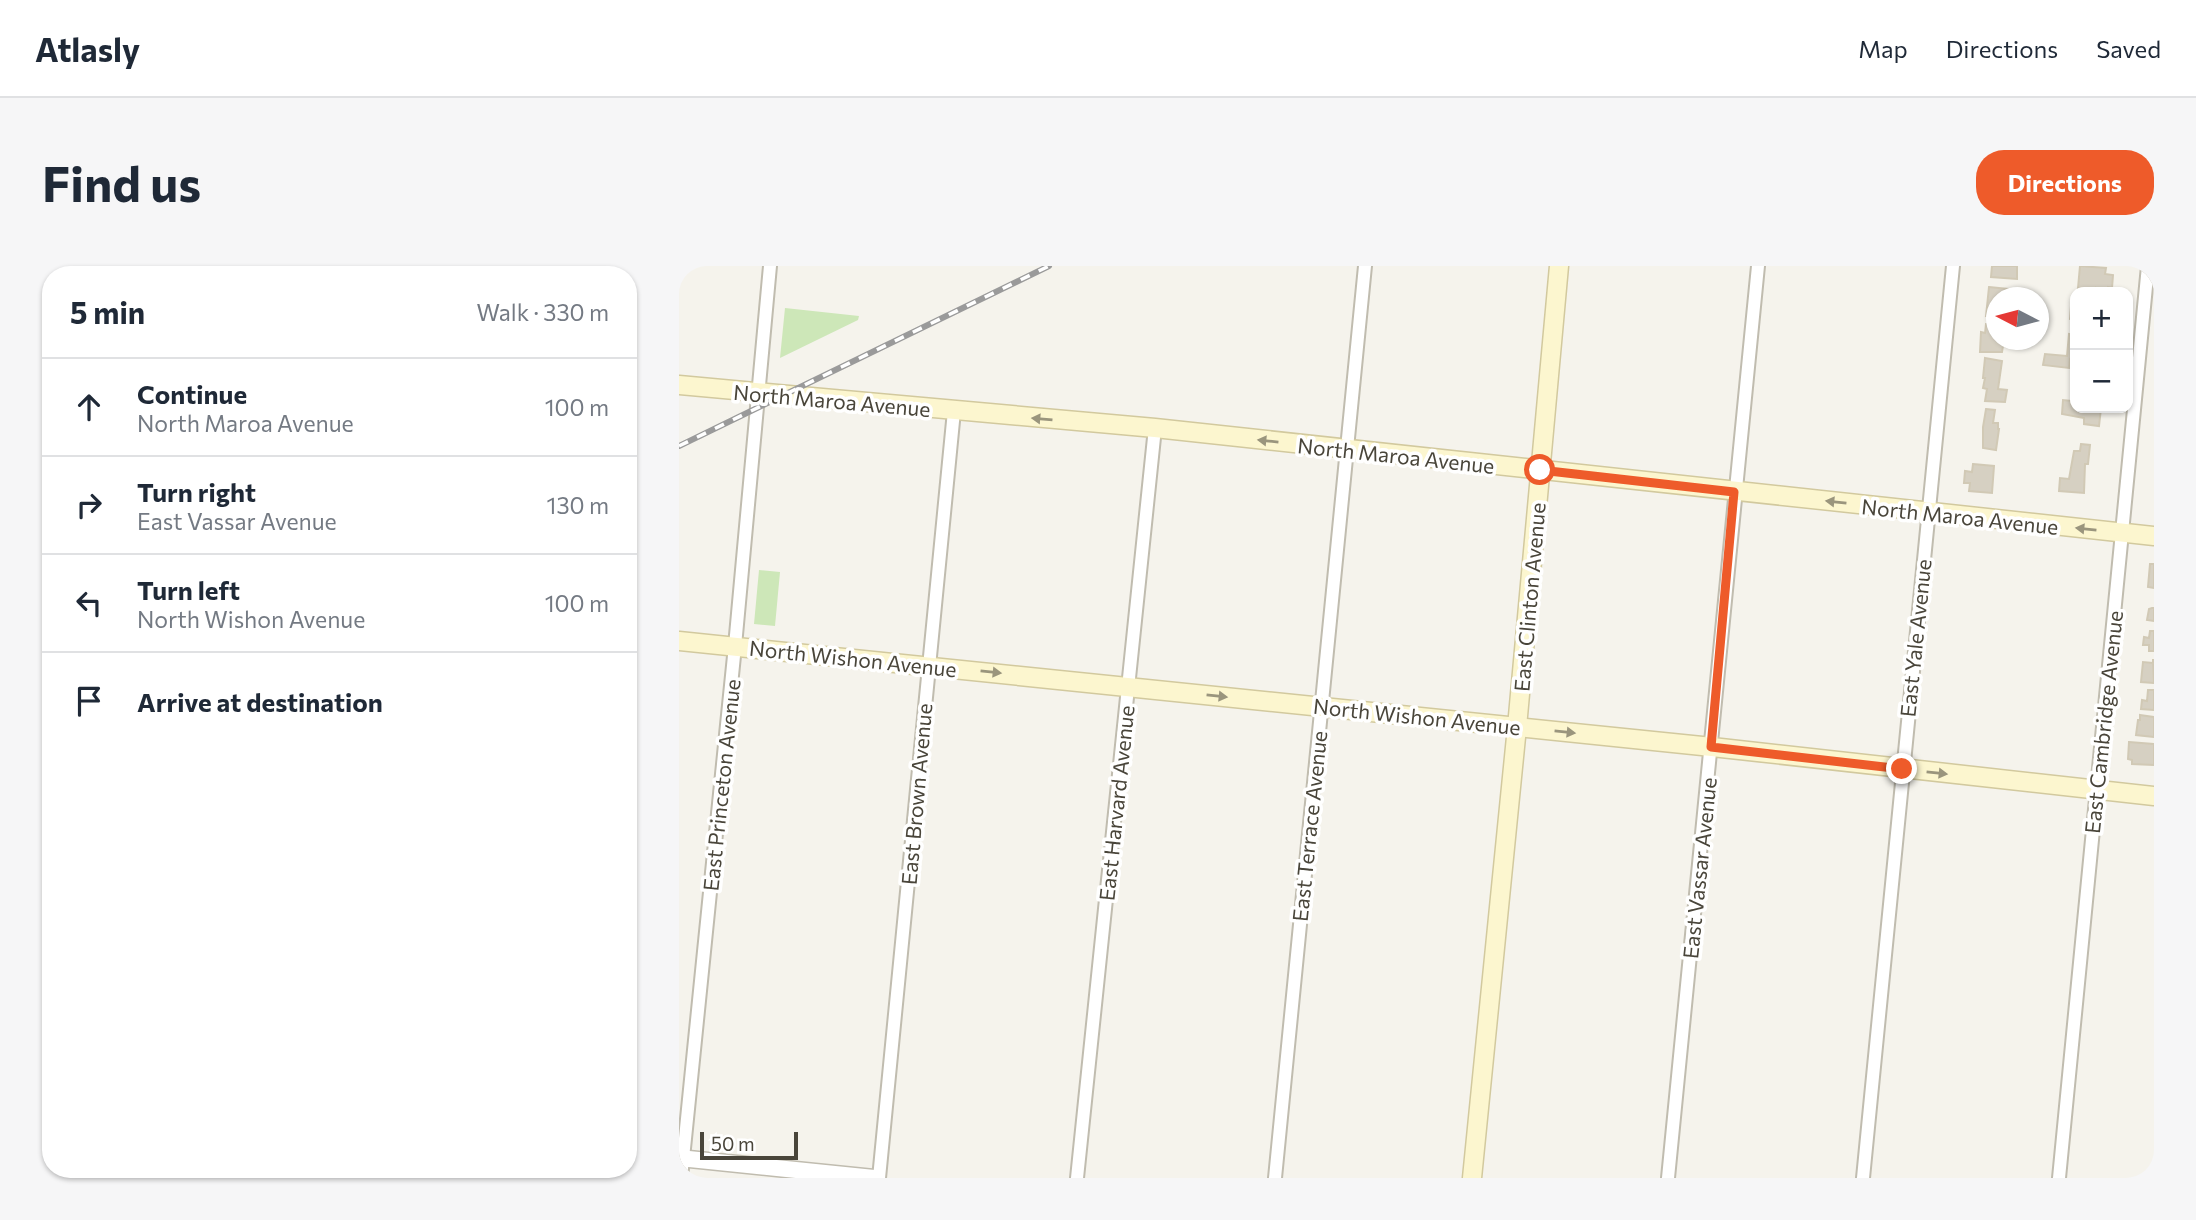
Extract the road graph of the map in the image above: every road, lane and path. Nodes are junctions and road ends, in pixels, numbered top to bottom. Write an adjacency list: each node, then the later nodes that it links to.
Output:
1 (770, 266): 8 (street, East Princeton Avenue)
2 (1365, 266): 11 (street, East Terrace Avenue)
3 (1559, 266): 12 (main road, East Clinton Avenue)
4 (1758, 266): 13 (street, East Vassar Avenue)
5 (1953, 266): 14 (street, East Yale Avenue)
6 (2148, 266): 15 (street, East Cambridge Avenue)
7 (679, 385): 8 (main road, North Maroa Avenue)
8 (758, 393): 9 (main road, North Maroa Avenue); 18 (street, East Princeton Avenue)
9 (954, 411): 10 (main road, North Maroa Avenue, one-way to 9); 19 (street, East Brown Avenue)
10 (1155, 428): 11 (main road, North Maroa Avenue, one-way to 10); 20 (street, East Harvard Avenue)
11 (1345, 449): 12 (main road, North Maroa Avenue); 21 (street, East Terrace Avenue)
12 (1540, 470): 13 (main road, North Maroa Avenue); 22 (main road, East Clinton Avenue)
13 (1734, 492): 14 (main road, North Maroa Avenue, one-way to 13); 23 (street, East Vassar Avenue)
14 (1928, 512): 15 (main road, North Maroa Avenue, one-way to 14); 24 (street, East Yale Avenue)
15 (2122, 533): 16 (main road, North Maroa Avenue); 25 (street, East Cambridge Avenue)
16 (2154, 536)
17 (679, 641): 18 (main road, North Wishon Avenue)
18 (735, 646): 19 (main road, North Wishon Avenue); 27 (street, East Princeton Avenue)
19 (928, 665): 20 (main road, North Wishon Avenue, one-way to 20); 30 (street, East Brown Avenue)
20 (1128, 687): 21 (main road, North Wishon Avenue, one-way to 21); 31 (street, East Harvard Avenue)
21 (1320, 706): 22 (main road, North Wishon Avenue); 32 (street, East Terrace Avenue)
22 (1517, 727): 23 (main road, North Wishon Avenue, one-way to 23); 33 (main road, East Clinton Avenue)
23 (1711, 747): 24 (main road, North Wishon Avenue); 34 (street, East Vassar Avenue)
24 (1902, 769): 25 (main road, North Wishon Avenue, one-way to 25); 35 (street, East Yale Avenue)
25 (2096, 791): 26 (main road, North Wishon Avenue); 36 (street, East Cambridge Avenue)
26 (2154, 796)
27 (682, 1159): 28 (street, East Princeton Avenue); 29 (street)
28 (681, 1178)
29 (874, 1178)
30 (879, 1178)
31 (1077, 1178)
32 (1275, 1178)
33 (1472, 1178)
34 (1668, 1178)
35 (1863, 1178)
36 (2059, 1178)

